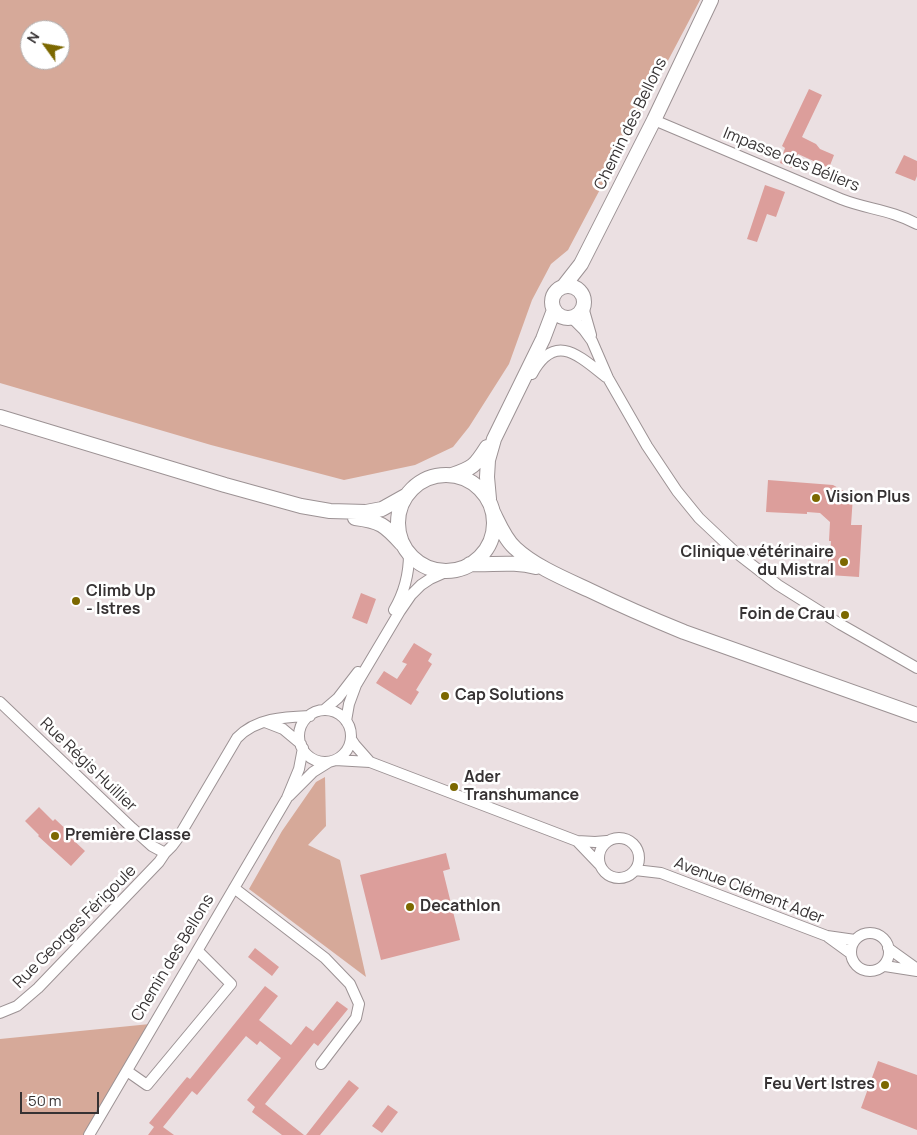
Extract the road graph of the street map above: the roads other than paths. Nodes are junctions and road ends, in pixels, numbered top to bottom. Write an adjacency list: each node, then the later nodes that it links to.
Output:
1 (711, 0): 2 (main road, Chemin des Bellons)
2 (654, 120): 3 (street, Impasse des Béliers); 4 (main road, Chemin des Bellons)
3 (917, 224)
4 (581, 264): 5 (main road, Chemin des Bellons); 6 (main road, Chemin des Bellons)
5 (562, 287): 6 (main road); 8 (main road)
6 (578, 290): 7 (main road)
7 (583, 307): 9 (main road); 11 (street)
8 (554, 310): 9 (main road); 10 (main road)
9 (568, 318): 10 (main road); 11 (street)
10 (543, 339): 13 (main road)
11 (592, 341): 12 (street)
12 (608, 378): 13 (street); 24 (street)
13 (516, 394): 15 (main road)
14 (0, 417): 19 (main road)
15 (494, 439): 16 (main road); 18 (main road)
16 (452, 475): 17 (main road); 18 (main road)
17 (407, 495): 19 (main road); 20 (main road)
18 (491, 508): 21 (main road); 23 (main road)
19 (330, 511): 20 (main road)
20 (406, 550): 22 (main road); 26 (street)
21 (470, 564): 22 (main road); 23 (main road)
22 (448, 571): 29 (street)
23 (549, 571): 27 (main road)
24 (917, 668)
25 (0, 702): 38 (street, Rue Régis Huillier)
26 (324, 710): 28 (street); 29 (street)
27 (917, 715)
28 (310, 716): 30 (street); 32 (street)
29 (346, 721): 31 (street)
30 (266, 722): 32 (street); 38 (street)
31 (351, 739): 33 (street); 34 (street)
32 (302, 746): 33 (street); 35 (street, Chemin des Bellons)
33 (332, 761): 34 (street); 35 (street, Chemin des Bellons)
34 (370, 762): 36 (street)
35 (287, 798): 43 (street, Chemin des Bellons)
36 (577, 841): 37 (street); 40 (street)
37 (607, 841): 39 (street); 40 (street)
38 (165, 853): 51 (street, Rue Georges Férigoule)
39 (639, 855): 41 (street); 42 (street, Avenue Clément Ader)
40 (600, 864): 41 (street)
41 (635, 870): 42 (street, Avenue Clément Ader)
42 (661, 873): 44 (street, Avenue Clément Ader)
43 (234, 888): 47 (street, Chemin des Bellons); 52 (street)
44 (827, 936): 45 (street, Avenue Clément Ader); 48 (street, Avenue Clément Ader)
45 (855, 940): 46 (street); 48 (street)
46 (888, 948): 49 (street); 50 (street)
47 (198, 951): 53 (street, Chemin des Bellons); 53 (street)
48 (850, 953): 49 (street)
49 (882, 966): 50 (street)
50 (917, 970)
51 (0, 1013)
52 (321, 1064)
53 (127, 1071): 54 (street, Chemin des Bellons)
54 (89, 1135)

